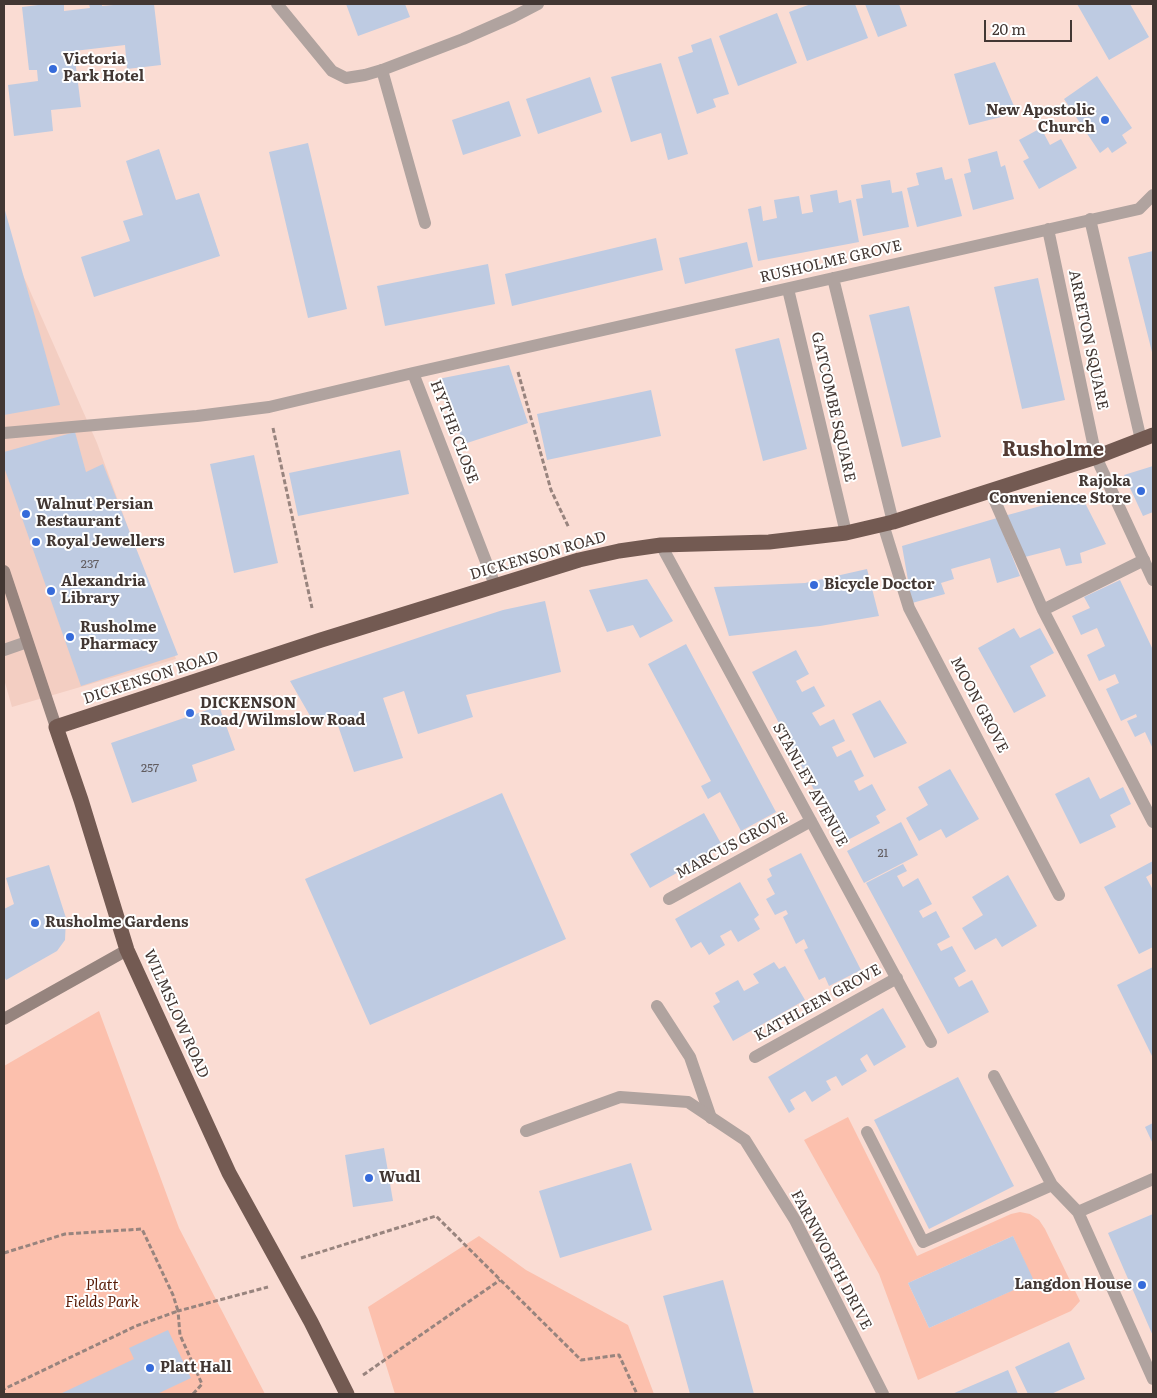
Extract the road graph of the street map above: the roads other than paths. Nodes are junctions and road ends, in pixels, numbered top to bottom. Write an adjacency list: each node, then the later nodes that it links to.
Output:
1 (277, 4): 3 (street)
2 (538, 4): 3 (street)
3 (382, 70): 6 (street)
4 (1153, 195): 5 (street, RUSHOLME GROVE)
5 (1090, 220): 7 (street, RUSHOLME GROVE); 12 (street, ARRETON SQUARE)
6 (424, 223)
7 (1048, 229): 8 (street, RUSHOLME GROVE); 13 (street, ARRETON SQUARE)
8 (833, 278): 9 (street, RUSHOLME GROVE); 15 (street, GATCOMBE SQUARE)
9 (788, 289): 10 (street, RUSHOLME GROVE); 16 (street, GATCOMBE SQUARE)
10 (414, 373): 11 (street, HYTHE CLOSE); 21 (street, HYTHE CLOSE)
11 (4, 433)
12 (1147, 437): 13 (highway, DICKENSON ROAD)
13 (1096, 457): 14 (highway, DICKENSON ROAD); 18 (street, ARRETON SQUARE)
14 (990, 490): 15 (highway, DICKENSON ROAD); 22 (street)
15 (888, 523): 16 (highway, DICKENSON ROAD); 28 (street, MOON GROVE)
16 (846, 533): 17 (highway, DICKENSON ROAD)
17 (661, 545): 21 (highway, DICKENSON ROAD); 26 (street, STANLEY AVENUE)
18 (1144, 560): 20 (street, ARRETON SQUARE); 22 (street)
19 (4, 571): 23 (main road, WILMSLOW ROAD)
20 (1152, 575)
21 (496, 585): 25 (highway, DICKENSON ROAD)
22 (1043, 610): 27 (street)
23 (27, 642): 24 (street); 25 (main road, WILMSLOW ROAD)
24 (4, 650)
25 (56, 727): 30 (highway, WILMSLOW ROAD)
26 (812, 821): 29 (street, MARCUS GROVE); 31 (street, STANLEY AVENUE)
27 (1153, 822)
28 (1060, 896)
29 (669, 899)
30 (127, 950): 33 (main road); 44 (highway, WILMSLOW ROAD)
31 (897, 978): 34 (street, STANLEY AVENUE); 35 (street, KATHLEEN GROVE)
32 (657, 1006): 37 (street)
33 (4, 1018)
34 (931, 1042)
35 (755, 1057)
36 (994, 1076): 41 (street)
37 (712, 1118): 38 (street, FARNWORTH DRIVE); 45 (street, FARNWORTH DRIVE)
38 (526, 1131)
39 (867, 1132): 41 (street)
40 (1153, 1179): 42 (street)
41 (1052, 1185): 42 (street)
42 (1078, 1212): 43 (street)
43 (1153, 1379)
44 (345, 1391)
45 (883, 1394)

